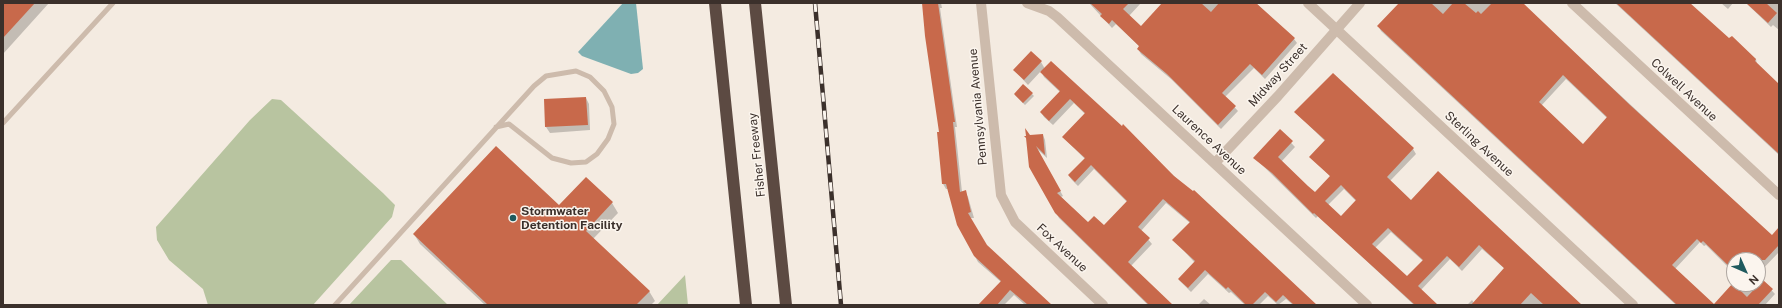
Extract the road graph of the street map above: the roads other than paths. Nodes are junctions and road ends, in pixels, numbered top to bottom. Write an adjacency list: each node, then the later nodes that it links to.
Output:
1 (113, 3): 10 (lane)
2 (715, 3): 16 (highway)
3 (755, 3): 17 (highway, Fisher Freeway)
4 (981, 3): 14 (street, Pennsylvania Avenue)
5 (1027, 3): 12 (street, Laurence Avenue)
6 (1308, 3): 9 (street, Sterling Avenue)
7 (1360, 3): 9 (street, Midway Street)
8 (1572, 3): 13 (street, Colwell Avenue)
9 (1336, 30): 12 (street, Midway Street); 20 (street, Sterling Avenue)
10 (3, 124)
11 (496, 127): 11 (lane); 15 (lane)
12 (1215, 163): 19 (street, Laurence Avenue)
13 (1779, 195)
14 (1006, 207): 18 (street, Fox Avenue)
15 (335, 305)
16 (746, 305)
17 (786, 305)
18 (1103, 305)
19 (1368, 305)
20 (1633, 305)

